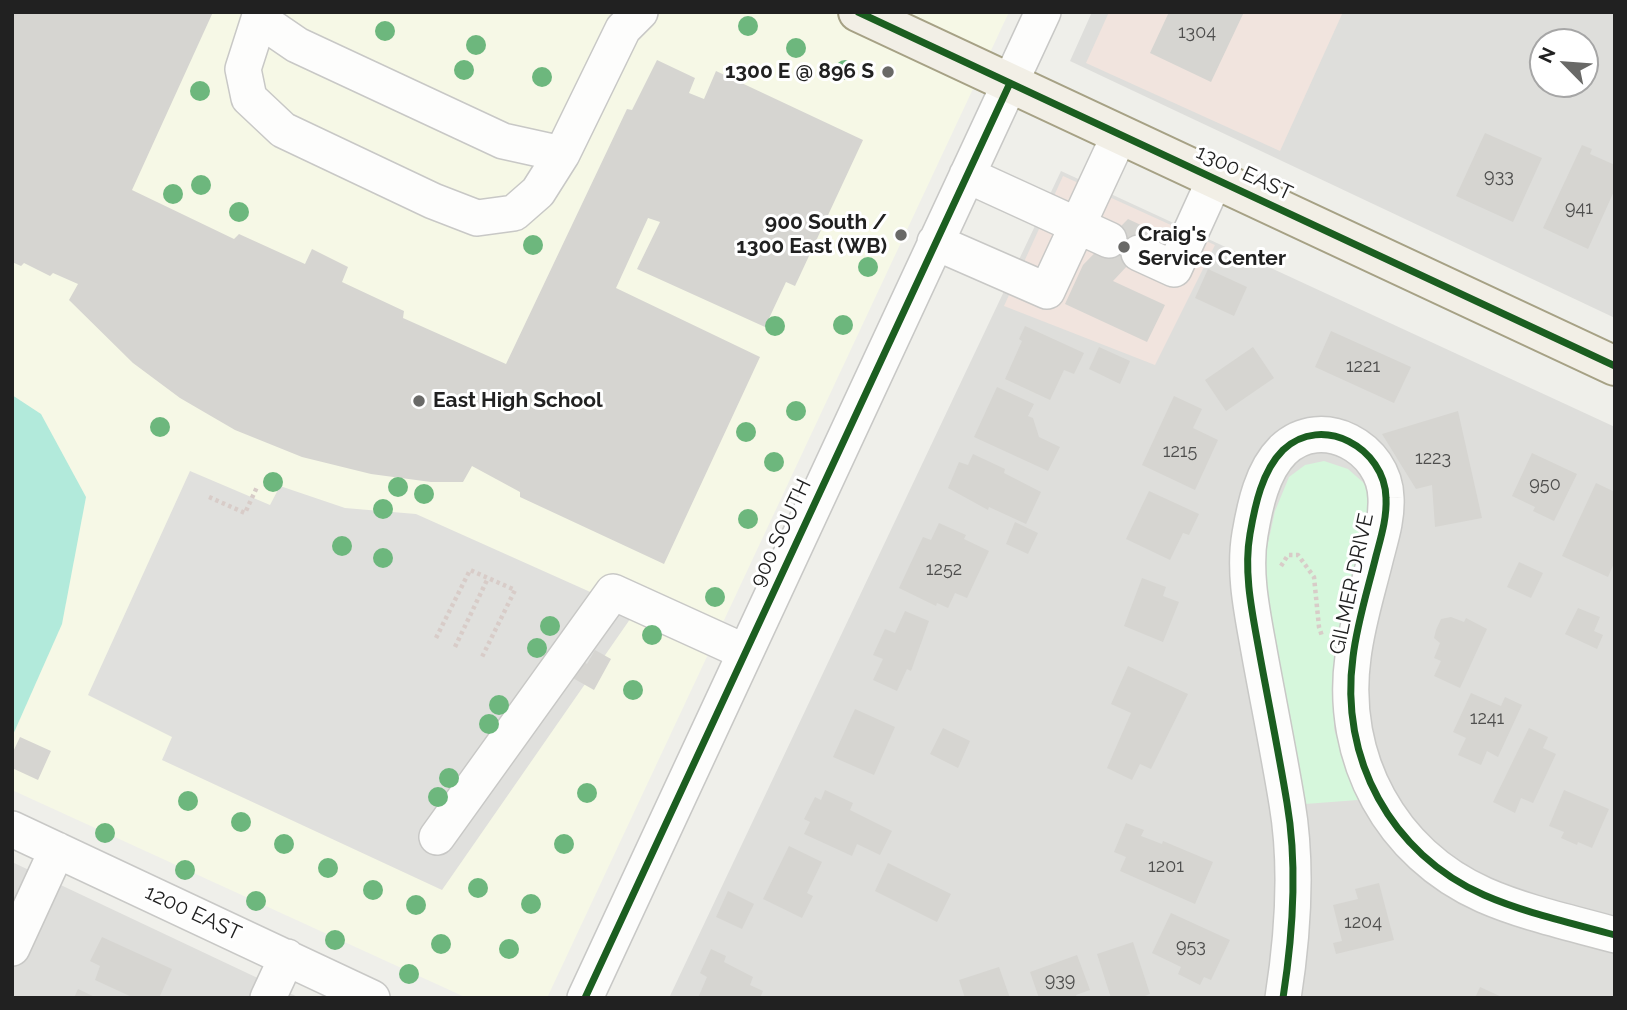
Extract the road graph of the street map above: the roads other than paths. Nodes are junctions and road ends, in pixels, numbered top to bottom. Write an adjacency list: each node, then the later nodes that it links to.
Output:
1 (640, 12): 7 (street)
2 (858, 12): 5 (main road, 1300 EAST)
3 (1043, 12): 5 (street, 900 SOUTH)
4 (261, 15): 7 (street); 7 (street)
5 (1010, 83): 6 (main road, 1300 EAST); 8 (street, 900 SOUTH)
6 (1120, 134): 9 (main road, 1300 EAST); 10 (street)
7 (562, 154)
8 (967, 175): 10 (street); 11 (street, 900 SOUTH)
9 (1215, 179): 10 (street); 12 (main road, 1300 EAST)
10 (1077, 226): 11 (street)
11 (936, 242): 13 (street, 900 SOUTH)
12 (1615, 366)
13 (745, 652): 15 (street); 22 (street, 900 SOUTH)
14 (12, 830): 16 (street, 1200 EAST)
15 (437, 837)
16 (57, 850): 18 (street); 19 (street, 1200 EAST)
17 (1615, 935): 23 (street, GILMER DRIVE)
18 (12, 948)
19 (287, 957): 20 (street); 21 (street, 1200 EAST)
20 (268, 998)
21 (372, 998)
22 (585, 998)
23 (1283, 998)

